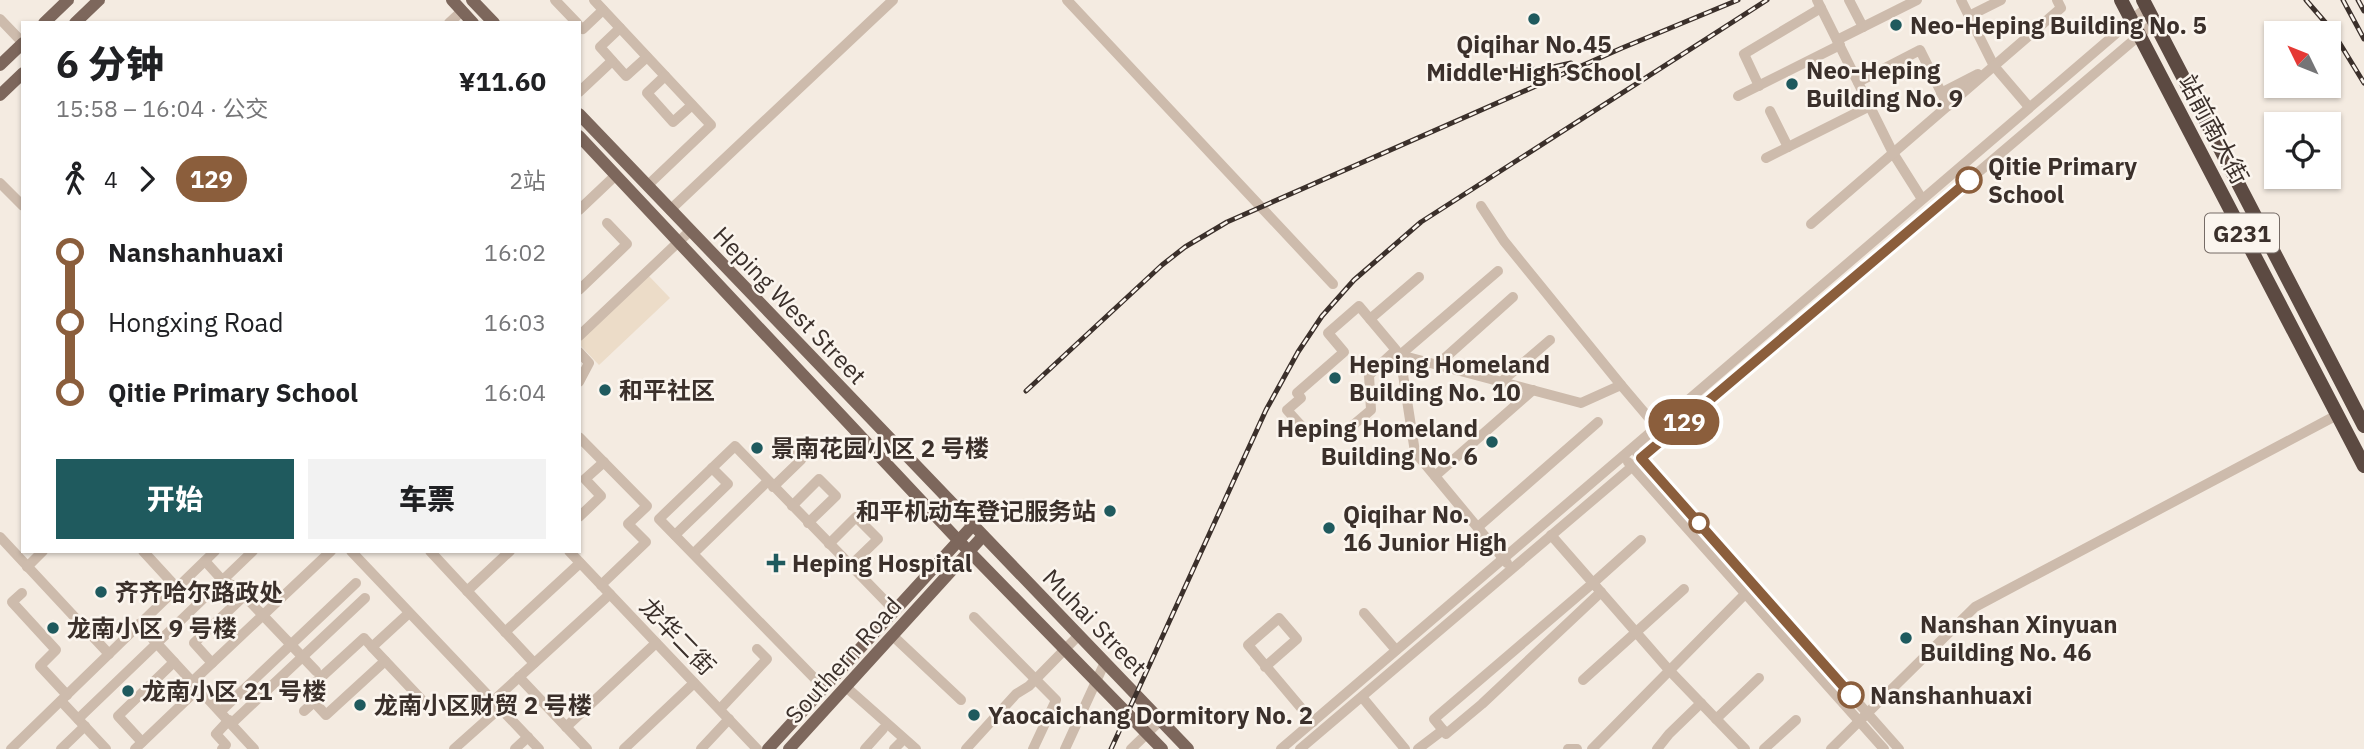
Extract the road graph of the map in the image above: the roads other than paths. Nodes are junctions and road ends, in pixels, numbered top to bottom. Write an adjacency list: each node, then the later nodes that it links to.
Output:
1 (68, 0): 22 (main road)
2 (99, 0): 23 (main road)
3 (452, 0): 17 (main road)
4 (555, 0): 27 (street)
5 (594, 0): 18 (street)
6 (893, 0): 65 (street)
7 (1067, 0): 72 (street)
8 (1849, 0): 29 (street)
9 (1917, 0): 29 (street)
10 (1961, 0): 19 (street)
11 (2001, 0): 19 (street)
12 (2057, 0): 39 (street)
13 (2121, 0): 21 (highway, 站前南大街 / G231)
14 (480, 3): 26 (main road)
15 (2145, 3): 21 (street); 28 (highway, 站前南大街 / G231)
16 (1819, 4): 34 (street); 43 (street)
17 (462, 10): 24 (street); 25 (main road)
18 (603, 10): 30 (street); 31 (street)
19 (1969, 16): 39 (street)
20 (0, 19): 33 (street)
21 (2131, 20): 32 (highway, 站前南大街 / G231); 51 (street)
22 (46, 21)
23 (77, 21)
24 (451, 21)
25 (472, 21)
26 (493, 21)
27 (575, 21)
28 (2155, 22): 32 (street); 85 (highway, 站前南大街 / G231)
29 (1863, 27): 34 (street)
30 (581, 28)
31 (620, 28): 36 (street); 37 (street)
32 (2139, 35): 86 (highway, 站前南大街 / G231); 90 (street)
33 (21, 41)
34 (1838, 43): 42 (street); 43 (street)
35 (21, 45): 38 (main road)
36 (647, 57): 37 (street); 41 (street)
37 (612, 61): 44 (street)
38 (0, 65)
39 (1994, 66): 45 (street); 50 (street); 51 (street)
40 (21, 75): 46 (main road)
41 (665, 76): 48 (street); 48 (street)
42 (1858, 82): 45 (street); 49 (street)
43 (1759, 86): 47 (street)
44 (581, 90)
45 (1941, 93): 50 (street)
46 (0, 95)
47 (1738, 96)
48 (692, 104): 60 (street)
49 (1870, 106): 55 (street); 56 (street)
50 (1948, 106): 56 (street)
51 (2029, 107): 61 (street)
52 (1770, 111): 55 (street)
53 (581, 116): 60 (main road, Heping West Street)
54 (581, 138): 58 (main road, Heping West Street)
55 (1788, 147): 57 (street)
56 (1893, 153): 61 (street); 67 (street)
57 (1766, 158)
58 (616, 175): 64 (street); 69 (main road, Heping West Street)
59 (0, 183): 62 (street)
60 (647, 186): 65 (main road, Heping West Street)
61 (1922, 199): 89 (street)
62 (21, 202)
63 (1481, 206): 83 (street)
64 (581, 208)
65 (670, 210): 68 (main road, Heping West Street)
66 (607, 223): 73 (street)
67 (1811, 225)
68 (690, 231): 69 (street); 105 (main road, Heping West Street)
69 (678, 242): 76 (street); 111 (main road, Heping West Street)
70 (1497, 271): 78 (street)
71 (1419, 277): 75 (street)
72 (1333, 284)
73 (581, 288)
74 (1513, 297): 80 (street)
75 (1370, 319): 78 (street); 78 (street)
76 (581, 334)
77 (1550, 340): 82 (street)
78 (1398, 353): 80 (street); 100 (street)
79 (581, 354): 81 (street)
80 (1437, 365): 82 (street)
81 (581, 378)
82 (1501, 382): 84 (street)
83 (1620, 385): 84 (street); 89 (street)
84 (1533, 390): 100 (street)
85 (2359, 403): 88 (highway, 站前南大街 / G231)
86 (2337, 415): 98 (highway, 站前南大街 / G231); 195 (street)
87 (1598, 422): 106 (street)
88 (2364, 426)
89 (1657, 427): 90 (street); 93 (street)
90 (1665, 437): 95 (street)
91 (581, 439): 96 (street)
92 (784, 443): 101 (street)
93 (1632, 448): 94 (street); 95 (street)
94 (1623, 457): 97 (street); 125 (street)
95 (1641, 458): 97 (street); 135 (street)
96 (604, 462): 103 (street); 134 (street)
97 (1632, 466): 108 (street); 141 (street)
98 (2364, 466)
99 (712, 468): 101 (street); 107 (street); 107 (street)
100 (1435, 476): 106 (street)
101 (771, 484): 102 (street); 114 (street)
102 (792, 506): 104 (street); 104 (street)
103 (581, 515)
104 (808, 523): 113 (street)
105 (973, 525): 109 (main road, Muhai Street); 111 (main road, Southern Road)
106 (1478, 527): 125 (street)
107 (675, 535): 182 (street)
108 (1551, 535): 130 (street); 133 (street)
109 (984, 536): 115 (main road, Southern Road); 155 (main road, Muhai Street)
110 (0, 537): 129 (street)
111 (958, 540): 115 (main road, Muhai Street); 145 (main road, Southern Road)
112 (1642, 540): 133 (street)
113 (829, 544): 128 (street); 128 (street)
114 (697, 550)
115 (969, 552): 154 (main road, Southern Road); 162 (main road, Muhai Street)
116 (41, 553): 129 (street)
117 (145, 553): 136 (street)
118 (213, 553): 126 (street)
119 (251, 553): 131 (street)
120 (329, 553): 148 (street)
121 (353, 553): 146 (street)
122 (432, 553): 138 (street)
123 (508, 553): 138 (street)
124 (571, 553): 127 (street, 龙华二街)
125 (1503, 558): 130 (street); 163 (street)
126 (205, 561): 131 (street); 136 (street)
127 (580, 563): 134 (street, 龙华二街); 152 (street)
128 (850, 566): 145 (street)
129 (27, 567): 164 (street)
130 (1512, 569): 184 (street)
131 (223, 580): 143 (street); 157 (street)
132 (356, 583): 159 (street)
133 (1593, 583): 139 (street); 151 (street)
134 (601, 585): 142 (street, 龙华二街)
135 (1754, 585): 141 (street); 195 (street)
136 (177, 588): 150 (street)
137 (1684, 589): 153 (street)
138 (467, 591): 152 (street)
139 (1601, 592): 153 (street); 156 (street)
140 (22, 593): 185 (street)
141 (1745, 593): 172 (street); 195 (street)
142 (610, 594): 158 (street, 龙华二街); 170 (street)
143 (244, 596): 148 (street); 169 (street)
144 (365, 598): 165 (street)
145 (894, 610): 182 (main road, Southern Road)
146 (409, 613): 160 (street); 191 (street)
147 (1364, 613): 163 (street)
148 (263, 615): 159 (street); 169 (street)
149 (974, 617): 176 (street)
150 (139, 625): 157 (street); 164 (street)
151 (1543, 625): 156 (street); 183 (street)
152 (505, 632): 170 (street)
153 (1636, 632): 172 (street); 177 (street)
154 (893, 636): 181 (main road, Southern Road); 187 (street)
155 (1078, 636): 162 (street); 168 (main road, Muhai Street)
156 (1548, 641): 190 (street)
157 (157, 643): 167 (street); 202 (street)
158 (656, 643): 179 (street, 龙华二街); 203 (street)
159 (291, 645): 165 (street); 193 (street)
160 (373, 647): 166 (street); 188 (street)
161 (757, 649): 192 (street)
162 (1065, 650): 176 (street); 178 (main road, Muhai Street)
163 (1396, 650): 201 (street)
164 (109, 654): 185 (street)
165 (302, 657): 173 (street); 200 (street)
166 (385, 661): 186 (street); 188 (street)
167 (174, 662): 180 (street); 208 (street)
168 (1105, 662): 178 (street); 198 (main road, Muhai Street)
169 (212, 663): 180 (street)
170 (534, 663): 174 (street)
171 (1265, 667): 171 (street); 201 (street)
172 (1669, 670): 189 (street); 237 (street)
173 (316, 671)
174 (519, 677): 191 (street); 203 (street)
175 (1759, 678): 197 (street)
176 (1035, 680): 210 (street); 227 (street)
177 (1583, 680)
178 (1097, 682): 206 (main road, Muhai Street); 228 (street)
179 (694, 683): 192 (street, 龙华二街); 221 (street)
180 (196, 685): 193 (street); 208 (street)
181 (846, 687): 209 (main road, Southern Road); 226 (street)
182 (824, 688): 224 (main road, Southern Road)
183 (1470, 688): 190 (street); 205 (street)
184 (1362, 697): 211 (street); 233 (street)
185 (64, 698): 202 (street); 212 (street)
186 (421, 699)
187 (961, 700)
188 (314, 702): 194 (street)
189 (1701, 703): 197 (street); 238 (street)
190 (1482, 704): 205 (street)
191 (496, 705): 207 (street); 217 (street)
192 (720, 709): 196 (street, 龙华二街)
193 (220, 711): 200 (street)
194 (304, 711)
195 (1864, 717): 241 (street); 242 (street); 243 (street)
196 (729, 719): 222 (street); 223 (street, 龙华二街)
197 (1716, 719): 239 (street)
198 (1161, 720): 206 (street); 231 (main road, Muhai Street)
199 (1796, 720): 240 (street)
200 (231, 722): 215 (street); 216 (street)
201 (1313, 722): 232 (street)
202 (81, 723): 213 (street); 214 (street)
203 (566, 727): 220 (street)
204 (883, 729): 225 (street)
205 (1443, 730): 234 (street)
206 (1147, 734): 229 (street); 230 (main road, Muhai Street)
207 (528, 737): 218 (street); 219 (street)
208 (139, 745)
209 (795, 747)
210 (969, 748)
211 (1402, 748)
212 (11, 749)
213 (61, 749)
214 (106, 749)
215 (222, 749)
216 (254, 749)
217 (454, 749)
218 (515, 749)
219 (539, 749)
220 (587, 749)
221 (624, 749)
222 (701, 749)
223 (757, 749)
224 (768, 749)
225 (865, 749)
226 (916, 749)
227 (1033, 749)
228 (1065, 749)
229 (1131, 749)
230 (1162, 749)
231 (1188, 749)
232 (1281, 749)
233 (1300, 749)
234 (1419, 749)
235 (1568, 749): 236 (street)
236 (1577, 749)
237 (1592, 749)
238 (1657, 749)
239 (1745, 749)
240 (1764, 749)
241 (1831, 749)
242 (1884, 749)
243 (1899, 749)

